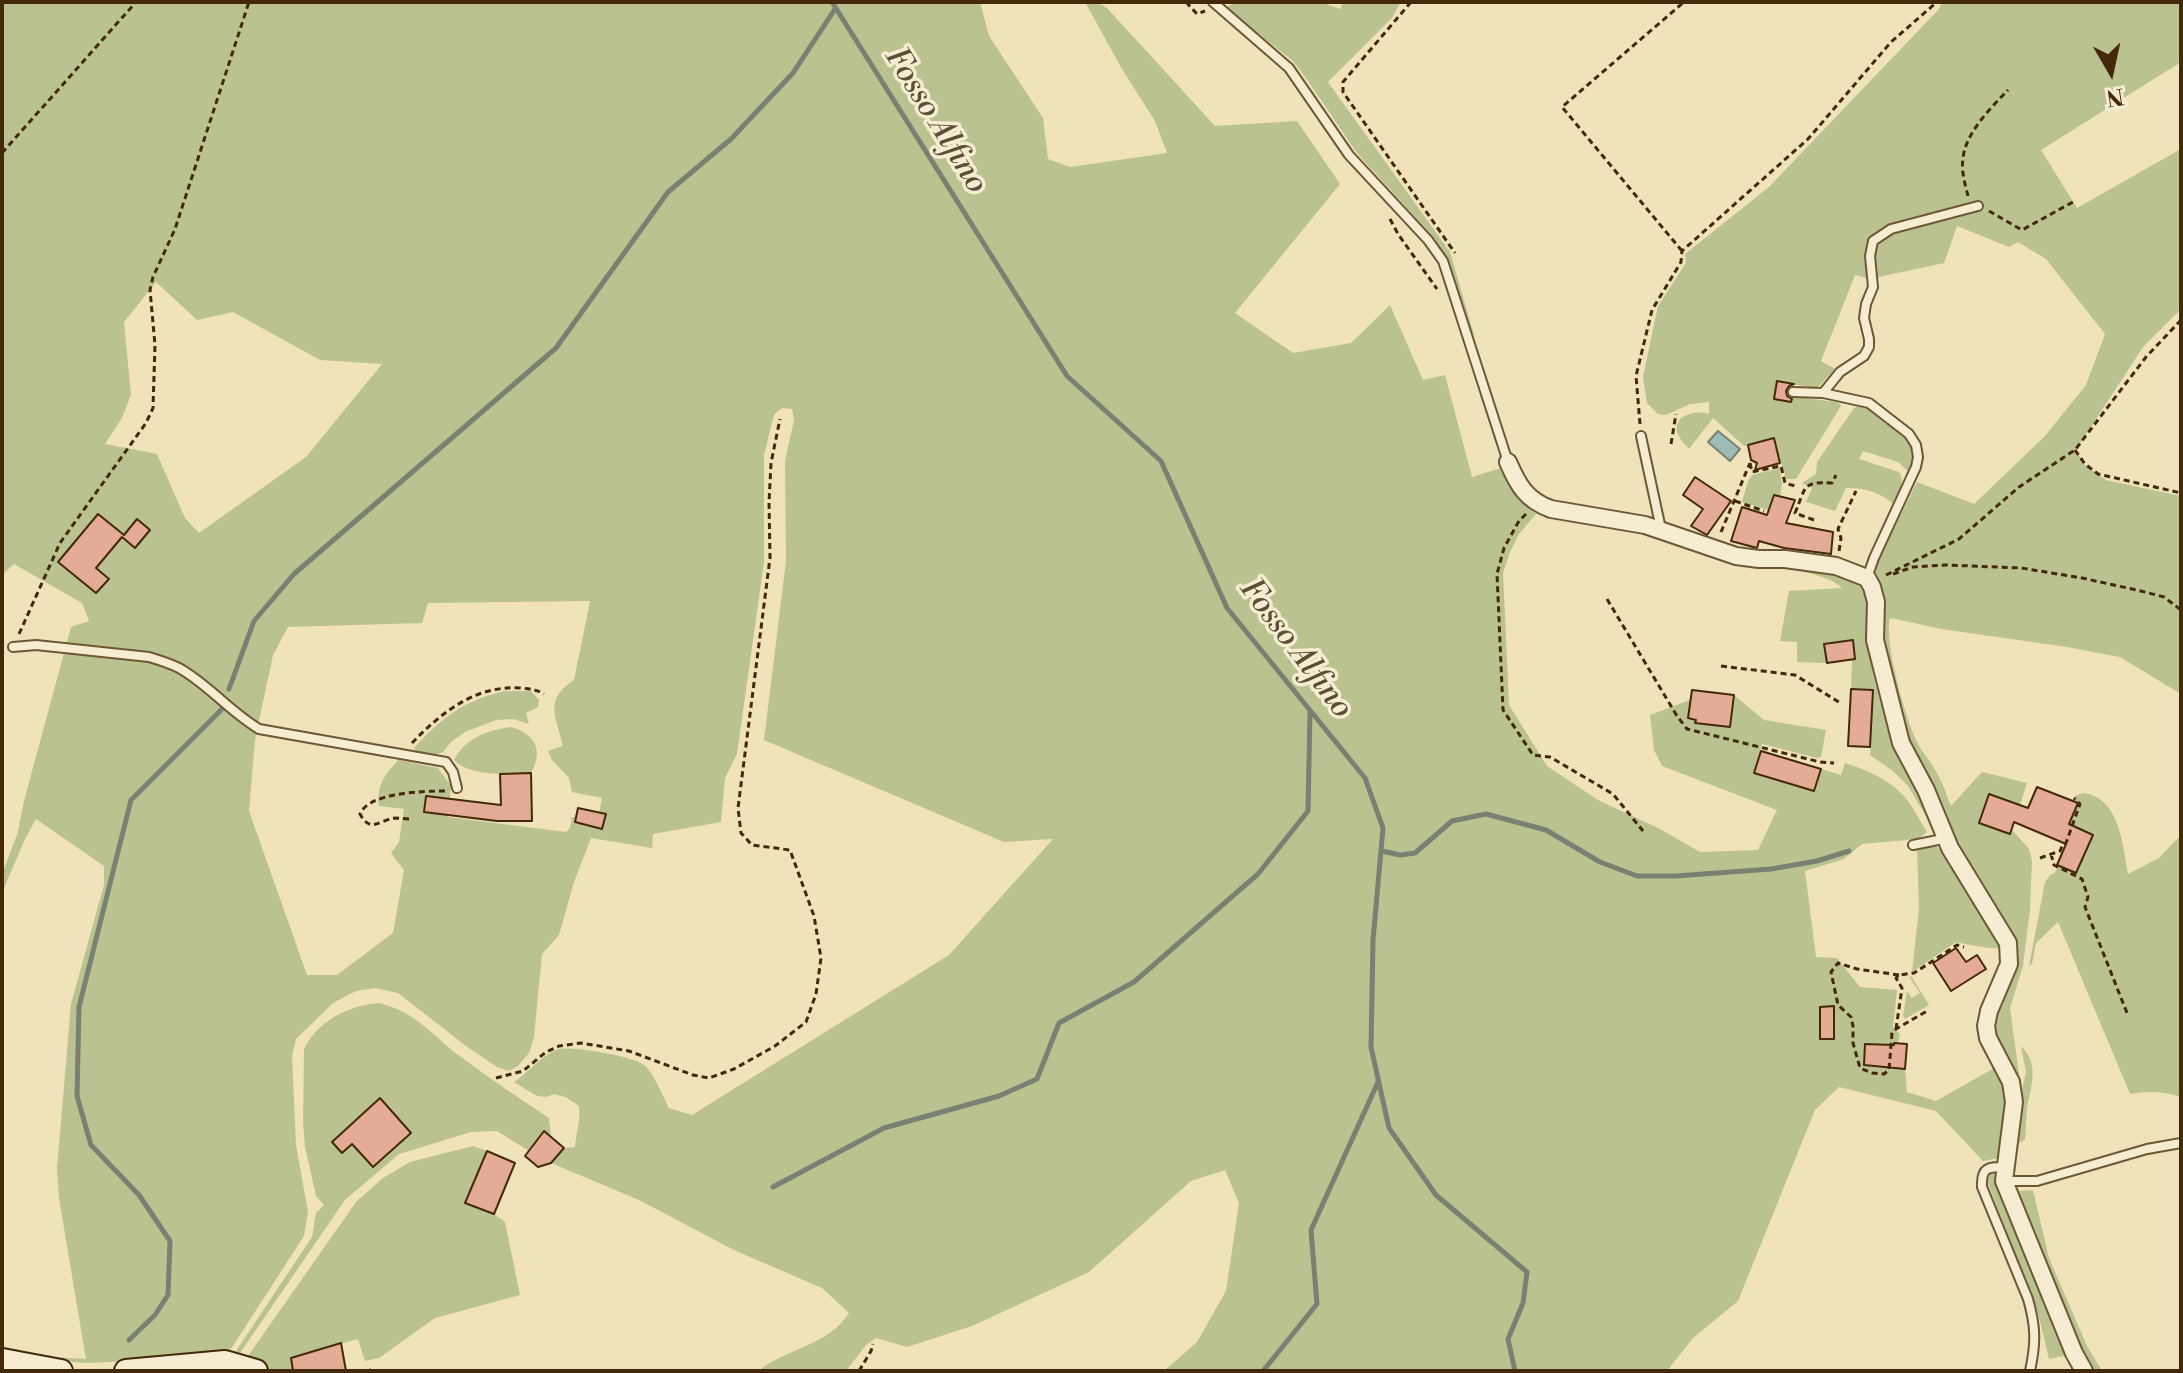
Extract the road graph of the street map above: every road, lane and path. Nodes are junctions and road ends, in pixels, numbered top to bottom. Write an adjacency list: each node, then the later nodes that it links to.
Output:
1 (136, 2): 8 (path)
2 (249, 2): 37 (path)
3 (1186, 2): 4 (path)
4 (1213, 2): 9 (lane)
5 (1684, 2): 12 (path)
6 (1937, 2): 12 (path)
7 (2008, 90): 11 (path)
8 (2, 153)
9 (1375, 183): 13 (path); 22 (lane)
10 (2073, 202): 11 (path)
11 (1974, 207): 16 (lane)
12 (1682, 251): 19 (path)
13 (1441, 296)
14 (2181, 320): 21 (path)
15 (1793, 392): 16 (lane)
16 (1823, 393): 34 (lane)
17 (1676, 414): 20 (path)
18 (780, 419): 56 (path)
19 (1641, 436): 31 (lane)
20 (1671, 444)
21 (2075, 450): 26 (path); 34 (path)
22 (1508, 462): 28 (street)
23 (1836, 475): 30 (path)
24 (1795, 486): 27 (path)
25 (1856, 491): 33 (path)
26 (2181, 493)
27 (1735, 501): 29 (path); 32 (path)
28 (1539, 505): 31 (street); 46 (path)
29 (1764, 511)
30 (1814, 520)
31 (1661, 530): 32 (street)
32 (1736, 556): 33 (street)
33 (1836, 566): 34 (street)
34 (1873, 579): 36 (path); 58 (street)
35 (1607, 599): 42 (path)
36 (2181, 610)
37 (13, 647): 41 (lane)
38 (1721, 666): 40 (path)
39 (544, 694): 41 (path)
40 (1842, 704)
41 (400, 754): 43 (lane)
42 (1834, 763)
43 (457, 788): 45 (path)
44 (2074, 798): 49 (path)
45 (409, 819)
46 (1643, 831)
47 (1938, 840): 48 (lane)
48 (1913, 845)
49 (2051, 854): 50 (path); 54 (path)
50 (2040, 858)
51 (1964, 947): 52 (path)
52 (1899, 975): 55 (path); 55 (path)
53 (1927, 1011): 55 (path)
54 (2127, 1013)
55 (1896, 1029)
56 (496, 1078)
57 (2181, 1143): 58 (lane)
58 (2005, 1174): 65 (lane); 66 (street)
59 (873, 1344): 64 (path)
60 (2, 1360): 61 (street)
61 (61, 1371)
62 (126, 1371): 63 (street)
63 (256, 1371)
64 (859, 1371)
65 (2030, 1371)
66 (2084, 1371)

